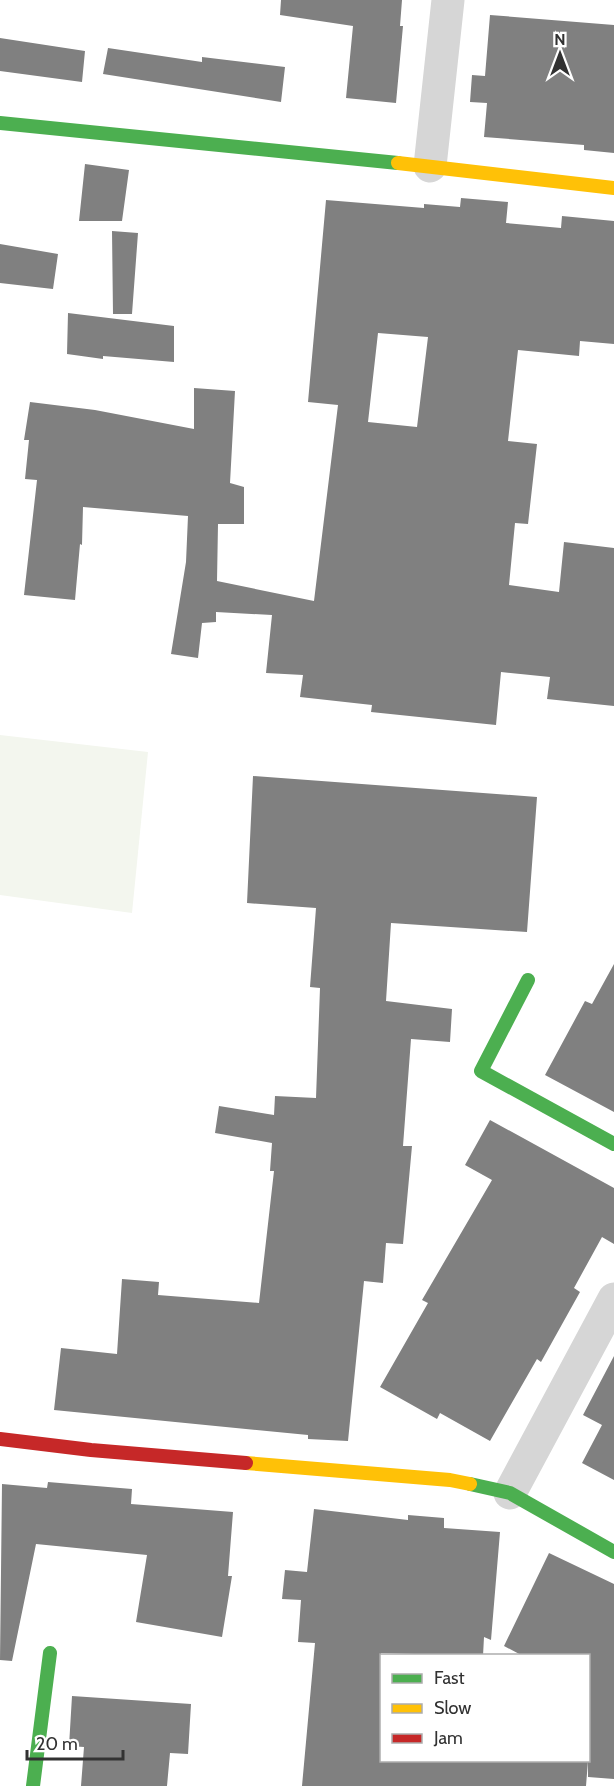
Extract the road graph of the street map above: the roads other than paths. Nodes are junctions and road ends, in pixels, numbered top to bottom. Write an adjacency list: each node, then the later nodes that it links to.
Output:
1 (448, 0): 3 (street)
2 (0, 123): 3 (street)
3 (430, 166): 4 (street)
4 (614, 188)
5 (528, 980): 6 (street)
6 (614, 1144)
7 (614, 1299): 9 (street)
8 (0, 1439): 9 (street)
9 (510, 1493): 10 (street)
10 (614, 1552)
11 (50, 1653): 12 (street)
12 (33, 1786)

